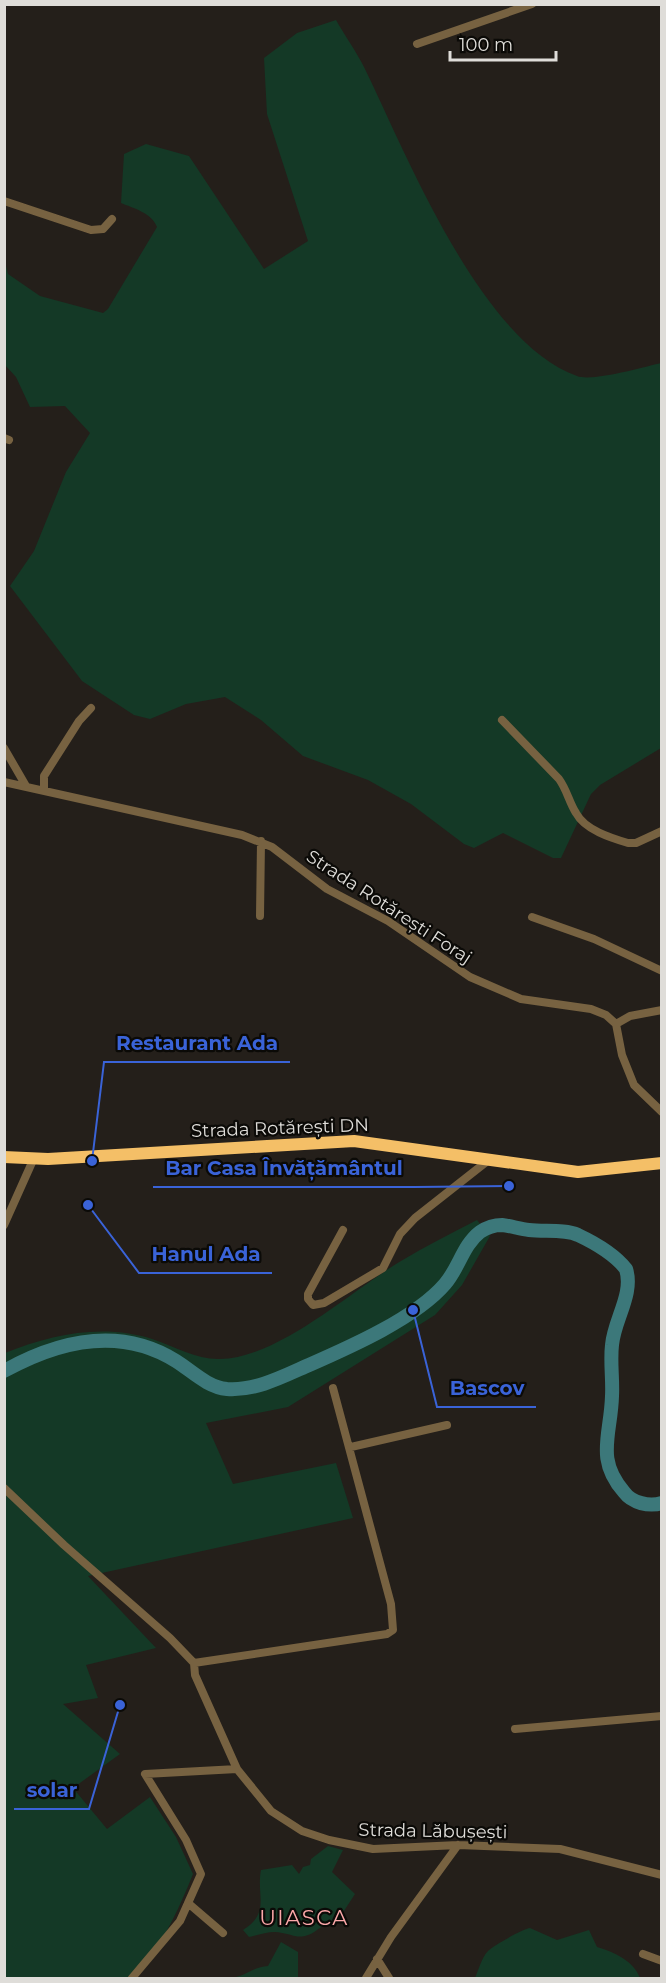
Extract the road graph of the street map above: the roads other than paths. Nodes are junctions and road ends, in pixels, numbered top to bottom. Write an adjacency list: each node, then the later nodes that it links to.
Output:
1 (532, 4): 2 (street)
2 (417, 44)
3 (4, 201): 4 (street)
4 (112, 219)
5 (91, 708): 10 (street)
6 (502, 720): 11 (street)
7 (4, 748): 9 (street)
8 (4, 782): 9 (street, Strada Rotărești Foraj)
9 (26, 786): 10 (street, Strada Rotărești Foraj)
10 (44, 790): 12 (street, Strada Rotărești Foraj)
11 (662, 831)
12 (261, 841): 13 (street); 17 (street, Strada Rotărești Foraj)
13 (260, 916)
14 (532, 917): 15 (street)
15 (662, 971)
16 (662, 1010): 17 (street)
17 (616, 1024): 18 (street)
18 (662, 1112)
19 (4, 1157): 20 (highway, Strada Rotărești DN)
20 (34, 1158): 21 (highway, Strada Rotărești DN); 23 (street)
21 (490, 1159): 22 (highway, Strada Rotărești DN); 24 (street)
22 (662, 1162)
23 (4, 1225)
24 (343, 1230)
25 (333, 1388): 27 (street)
26 (447, 1425): 27 (street)
27 (351, 1447): 29 (street)
28 (4, 1488): 29 (street)
29 (194, 1663): 32 (street, Strada Lăbușești)
30 (662, 1716): 31 (street)
31 (515, 1729)
32 (237, 1769): 33 (street, Strada Lăbușești); 35 (street)
33 (458, 1845): 34 (street, Strada Lăbușești); 38 (street)
34 (662, 1875)
35 (188, 1903): 36 (street); 40 (street)
36 (223, 1933)
37 (643, 1954): 39 (street)
38 (377, 1959): 41 (street); 42 (street)
39 (662, 1961)
40 (132, 1978)
41 (366, 1978)
42 (389, 1978)

